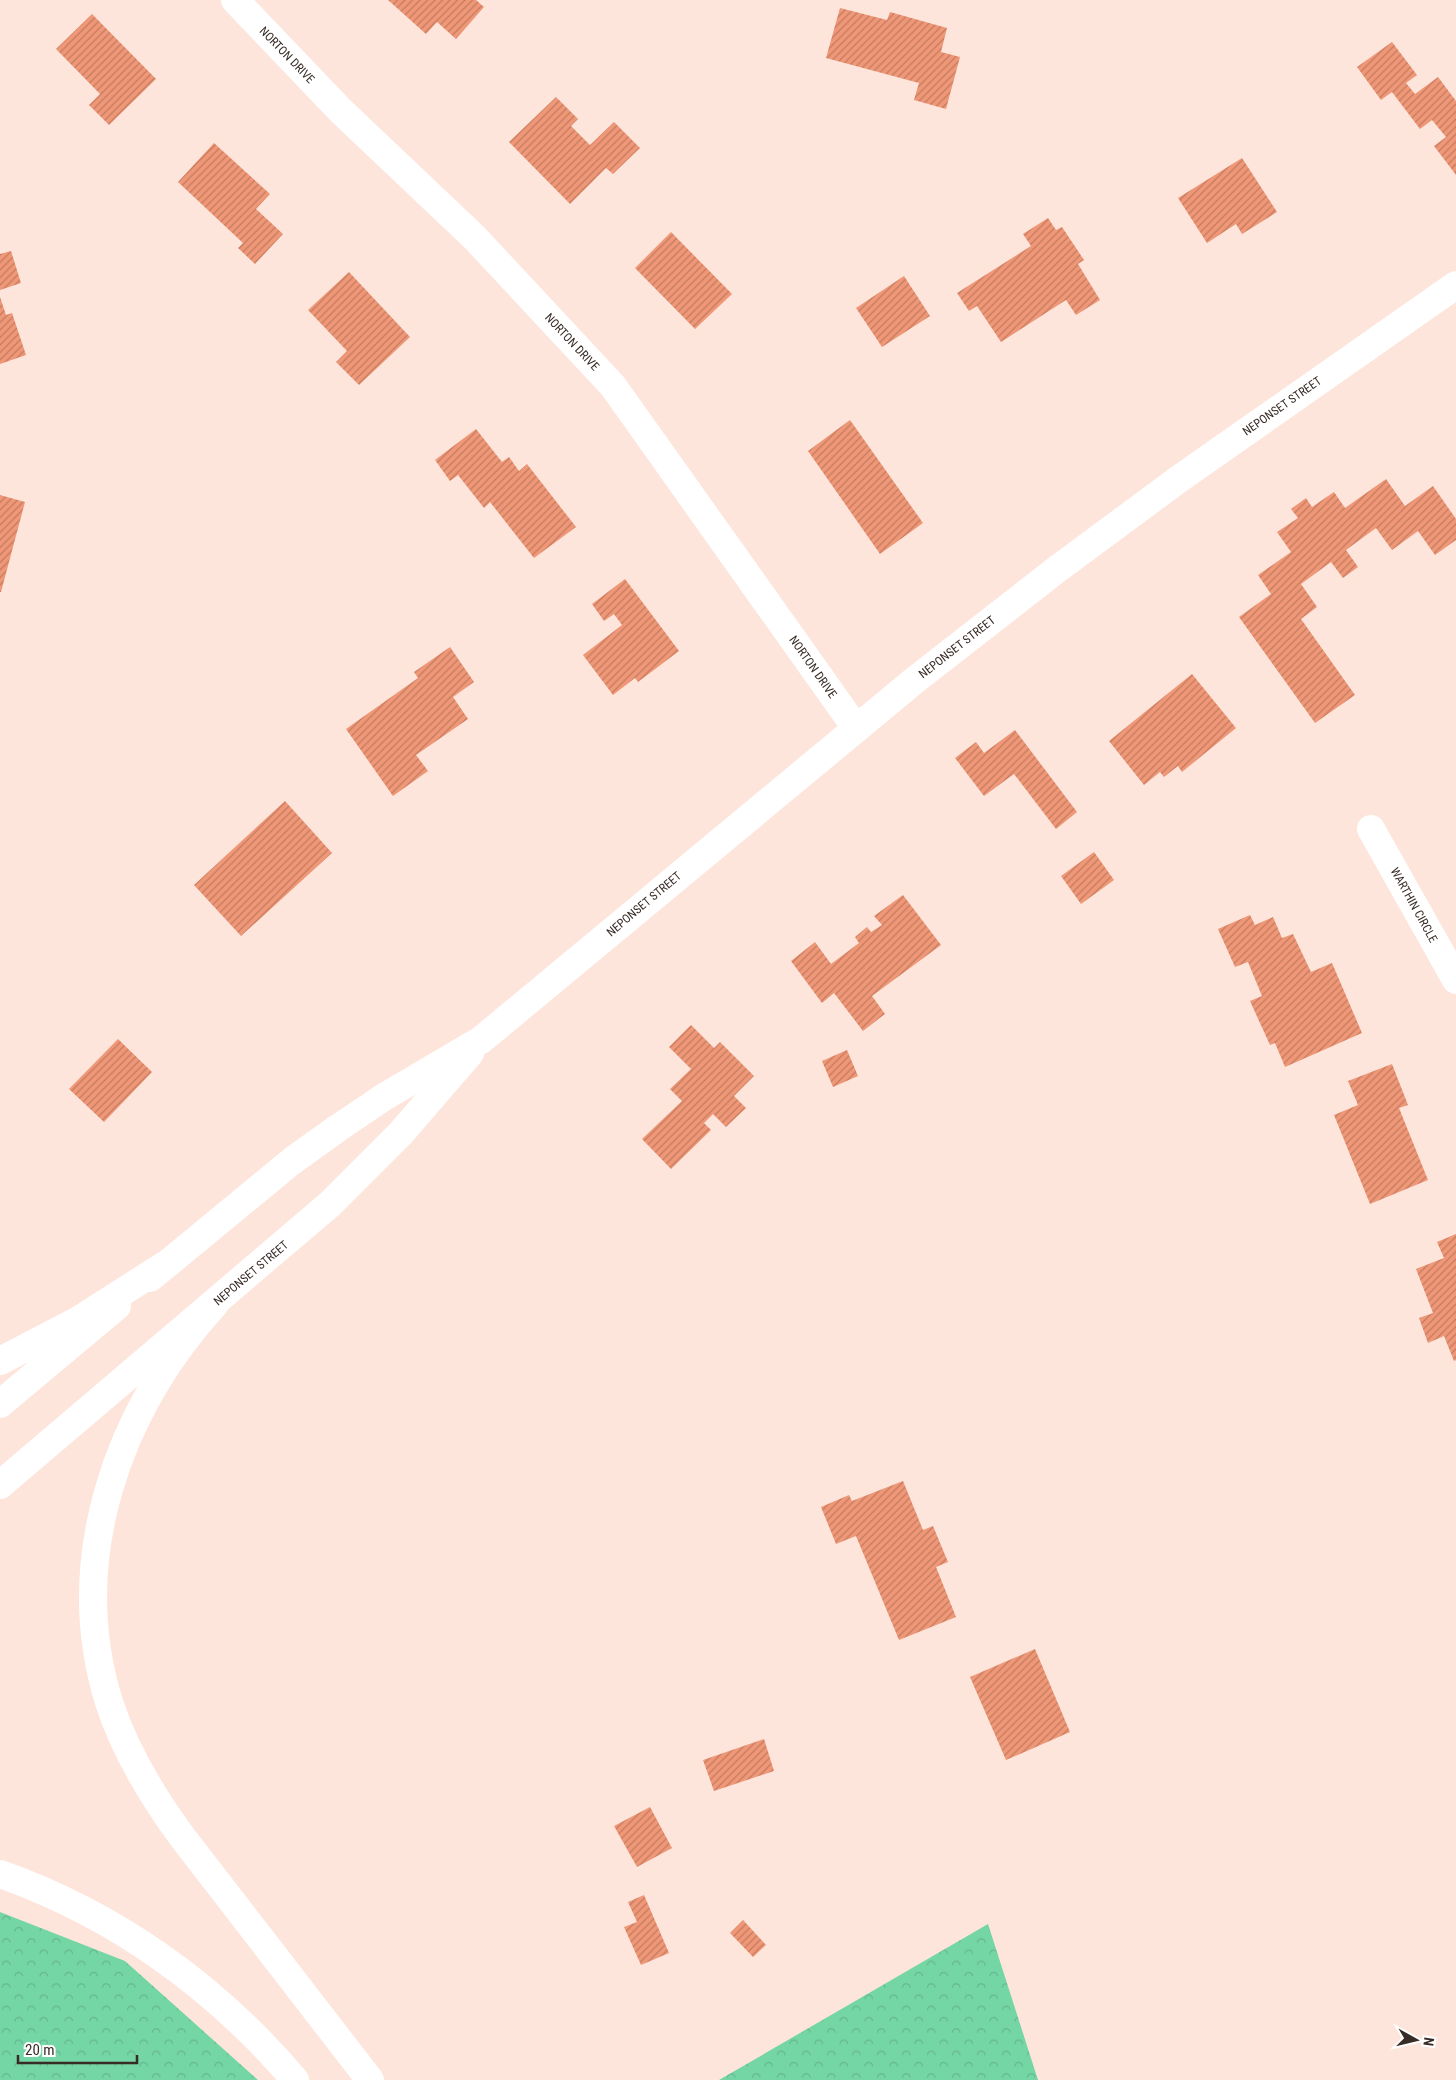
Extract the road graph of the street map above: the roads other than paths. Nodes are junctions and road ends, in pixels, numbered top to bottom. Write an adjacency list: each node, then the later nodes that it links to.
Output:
1 (235, 0): 3 (main road, NORTON DRIVE)
2 (1456, 284): 3 (main road, NEPONSET STREET)
3 (856, 728): 6 (main road, NEPONSET STREET)
4 (1371, 829): 5 (main road, WARTHIN CIRCLE)
5 (1456, 980)
6 (481, 1040): 7 (main road, NEPONSET STREET); 8 (main road, NEPONSET STREET)
7 (168, 1263): 9 (main road); 10 (main road, NEPONSET STREET)
8 (214, 1304): 11 (main road, NEPONSET STREET); 14 (main road)
9 (0, 1361)
10 (0, 1404)
11 (0, 1485)
12 (0, 1874): 13 (main road)
13 (295, 2080)
14 (370, 2080)

